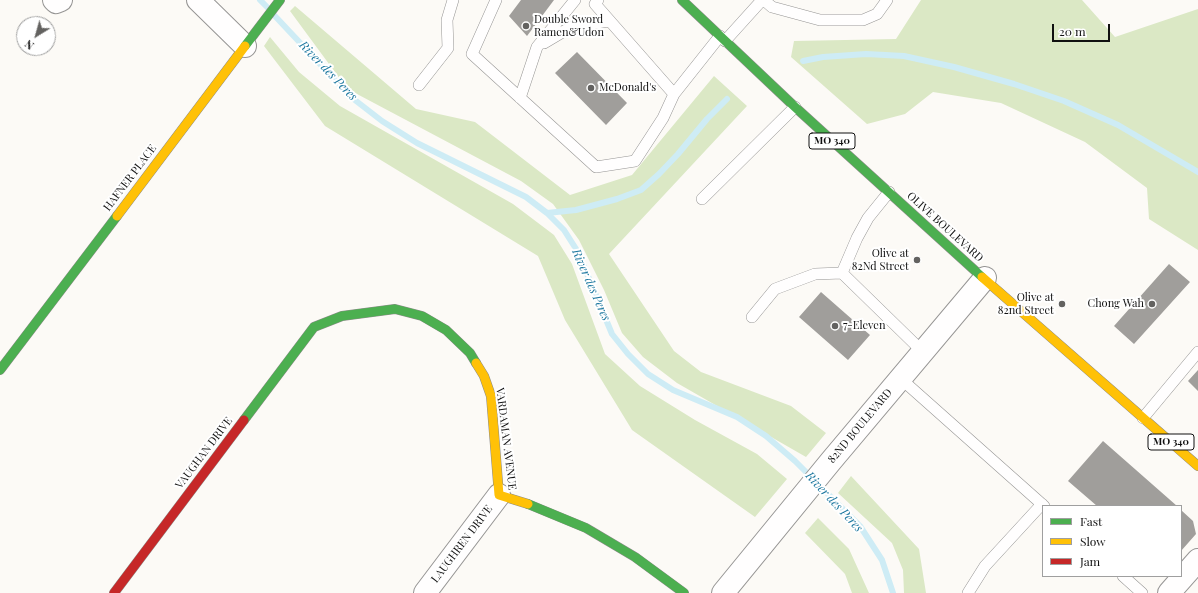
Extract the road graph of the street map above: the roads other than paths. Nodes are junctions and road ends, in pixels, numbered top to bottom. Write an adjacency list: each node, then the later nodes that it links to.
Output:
1 (54, 0): 2 (street)
2 (61, 0)
3 (198, 0): 14 (street)
4 (280, 0): 14 (street, HAFNER PLACE)
5 (453, 0): 16 (lane)
6 (496, 0): 18 (lane)
7 (575, 0): 15 (lane)
8 (598, 0): 12 (lane)
9 (682, 0): 13 (street, OLIVE BOULEVARD / MO 340)
10 (763, 0): 11 (lane); 13 (lane)
11 (887, 0)
12 (609, 21): 15 (lane); 17 (lane)
13 (723, 39): 17 (lane); 19 (street, OLIVE BOULEVARD / MO 340)
14 (249, 40): 28 (street, HAFNER PLACE)
15 (538, 46): 18 (lane)
16 (419, 85)
17 (674, 94): 18 (lane)
18 (520, 98)
19 (795, 108): 20 (street, OLIVE BOULEVARD / MO 340); 21 (lane)
20 (889, 192): 22 (lane); 23 (street, OLIVE BOULEVARD / MO 340)
21 (702, 199)
22 (842, 273): 24 (lane); 26 (lane)
23 (985, 278): 26 (street, 82ND BOULEVARD); 30 (street, OLIVE BOULEVARD / MO 340)
24 (752, 317)
25 (314, 327): 32 (street, VARDAMAN AVENUE); 37 (street, VAUGHAN DRIVE)
26 (923, 352): 29 (street, 82ND BOULEVARD)
27 (1198, 352): 30 (lane)
28 (0, 370)
29 (900, 378): 33 (lane); 40 (street, 82ND BOULEVARD)
30 (1143, 418): 31 (street, OLIVE BOULEVARD / MO 340)
31 (1198, 466)
32 (499, 495): 38 (street, LAUGHREN DRIVE); 39 (street, VARDAMAN AVENUE)
33 (1043, 505)
34 (1042, 506): 41 (lane)
35 (1198, 560): 43 (street)
36 (1124, 577): 42 (lane)
37 (114, 593)
38 (425, 593)
39 (684, 593)
40 (723, 593)
41 (968, 593)
42 (1142, 593)
43 (1169, 593)

